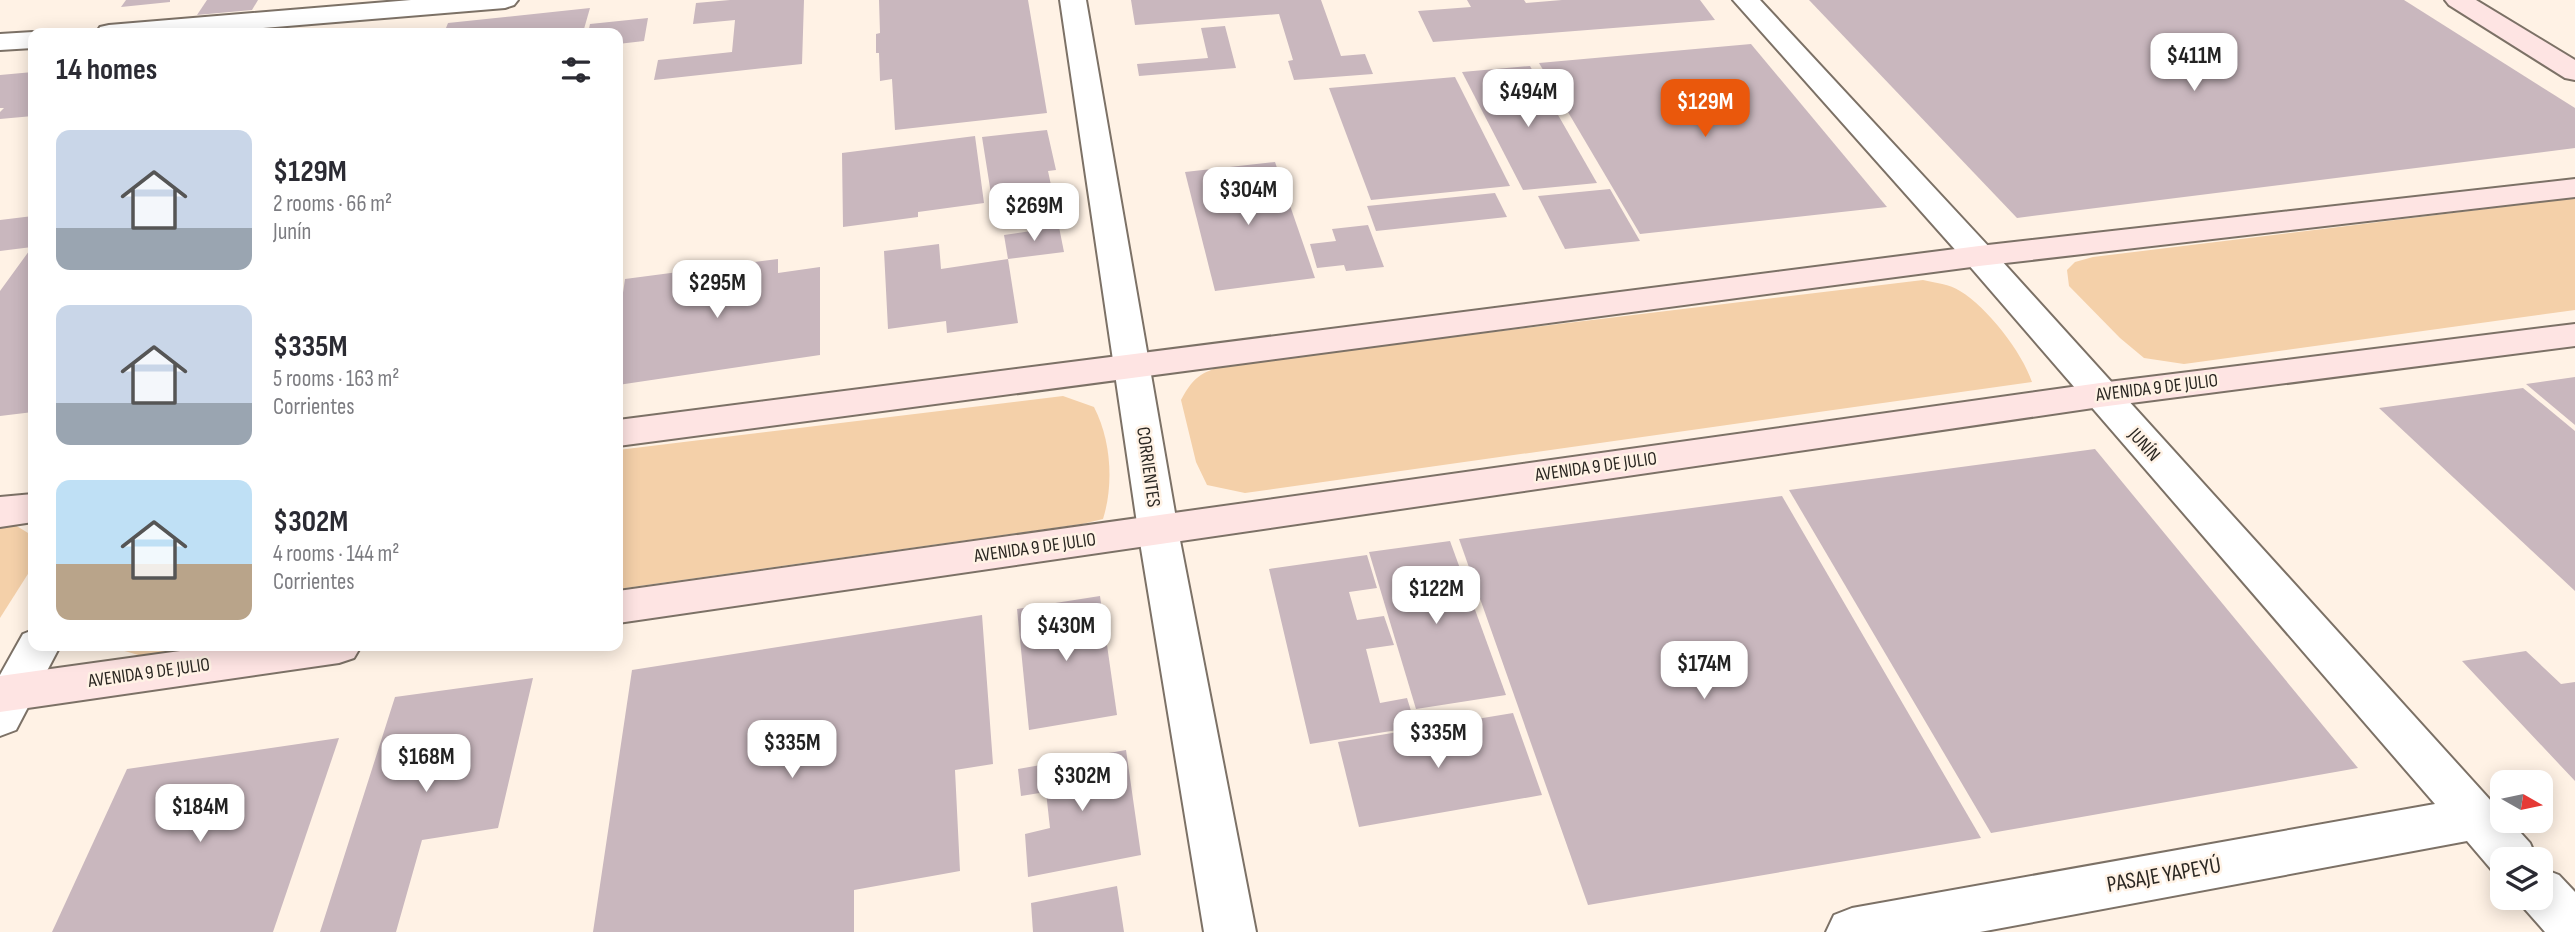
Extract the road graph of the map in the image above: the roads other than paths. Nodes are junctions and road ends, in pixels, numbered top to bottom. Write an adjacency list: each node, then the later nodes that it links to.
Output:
1 (505, 0): 5 (street)
2 (1073, 0): 14 (street, CORRIENTES)
3 (1746, 0): 12 (street, JUNÍN)
4 (2462, 2): 9 (main road); 10 (main road)
5 (379, 15): 6 (street)
6 (184, 28)
7 (28, 40): 8 (street)
8 (0, 42)
9 (2575, 55)
10 (2575, 72)
11 (2575, 188): 12 (main road)
12 (1979, 256): 14 (main road); 15 (street, JUNÍN)
13 (2575, 335): 15 (main road, AVENIDA 9 DE JULIO)
14 (1133, 367): 16 (main road); 19 (street, CORRIENTES)
15 (2100, 395): 19 (main road, AVENIDA 9 DE JULIO); 24 (street, JUNÍN)
16 (623, 432)
17 (28, 509): 18 (main road)
18 (0, 512)
19 (1158, 530): 20 (main road, AVENIDA 9 DE JULIO); 28 (street, CORRIENTES)
20 (623, 606)
21 (35, 651): 23 (street)
22 (310, 651): 23 (main road, AVENIDA 9 DE JULIO)
23 (5, 701)
24 (2476, 818): 25 (street, JUNÍN); 29 (street, PASAJE YAPEYÚ)
25 (2502, 847)
26 (2553, 904): 27 (street)
27 (2575, 929)
28 (1230, 932)
29 (1852, 932)

